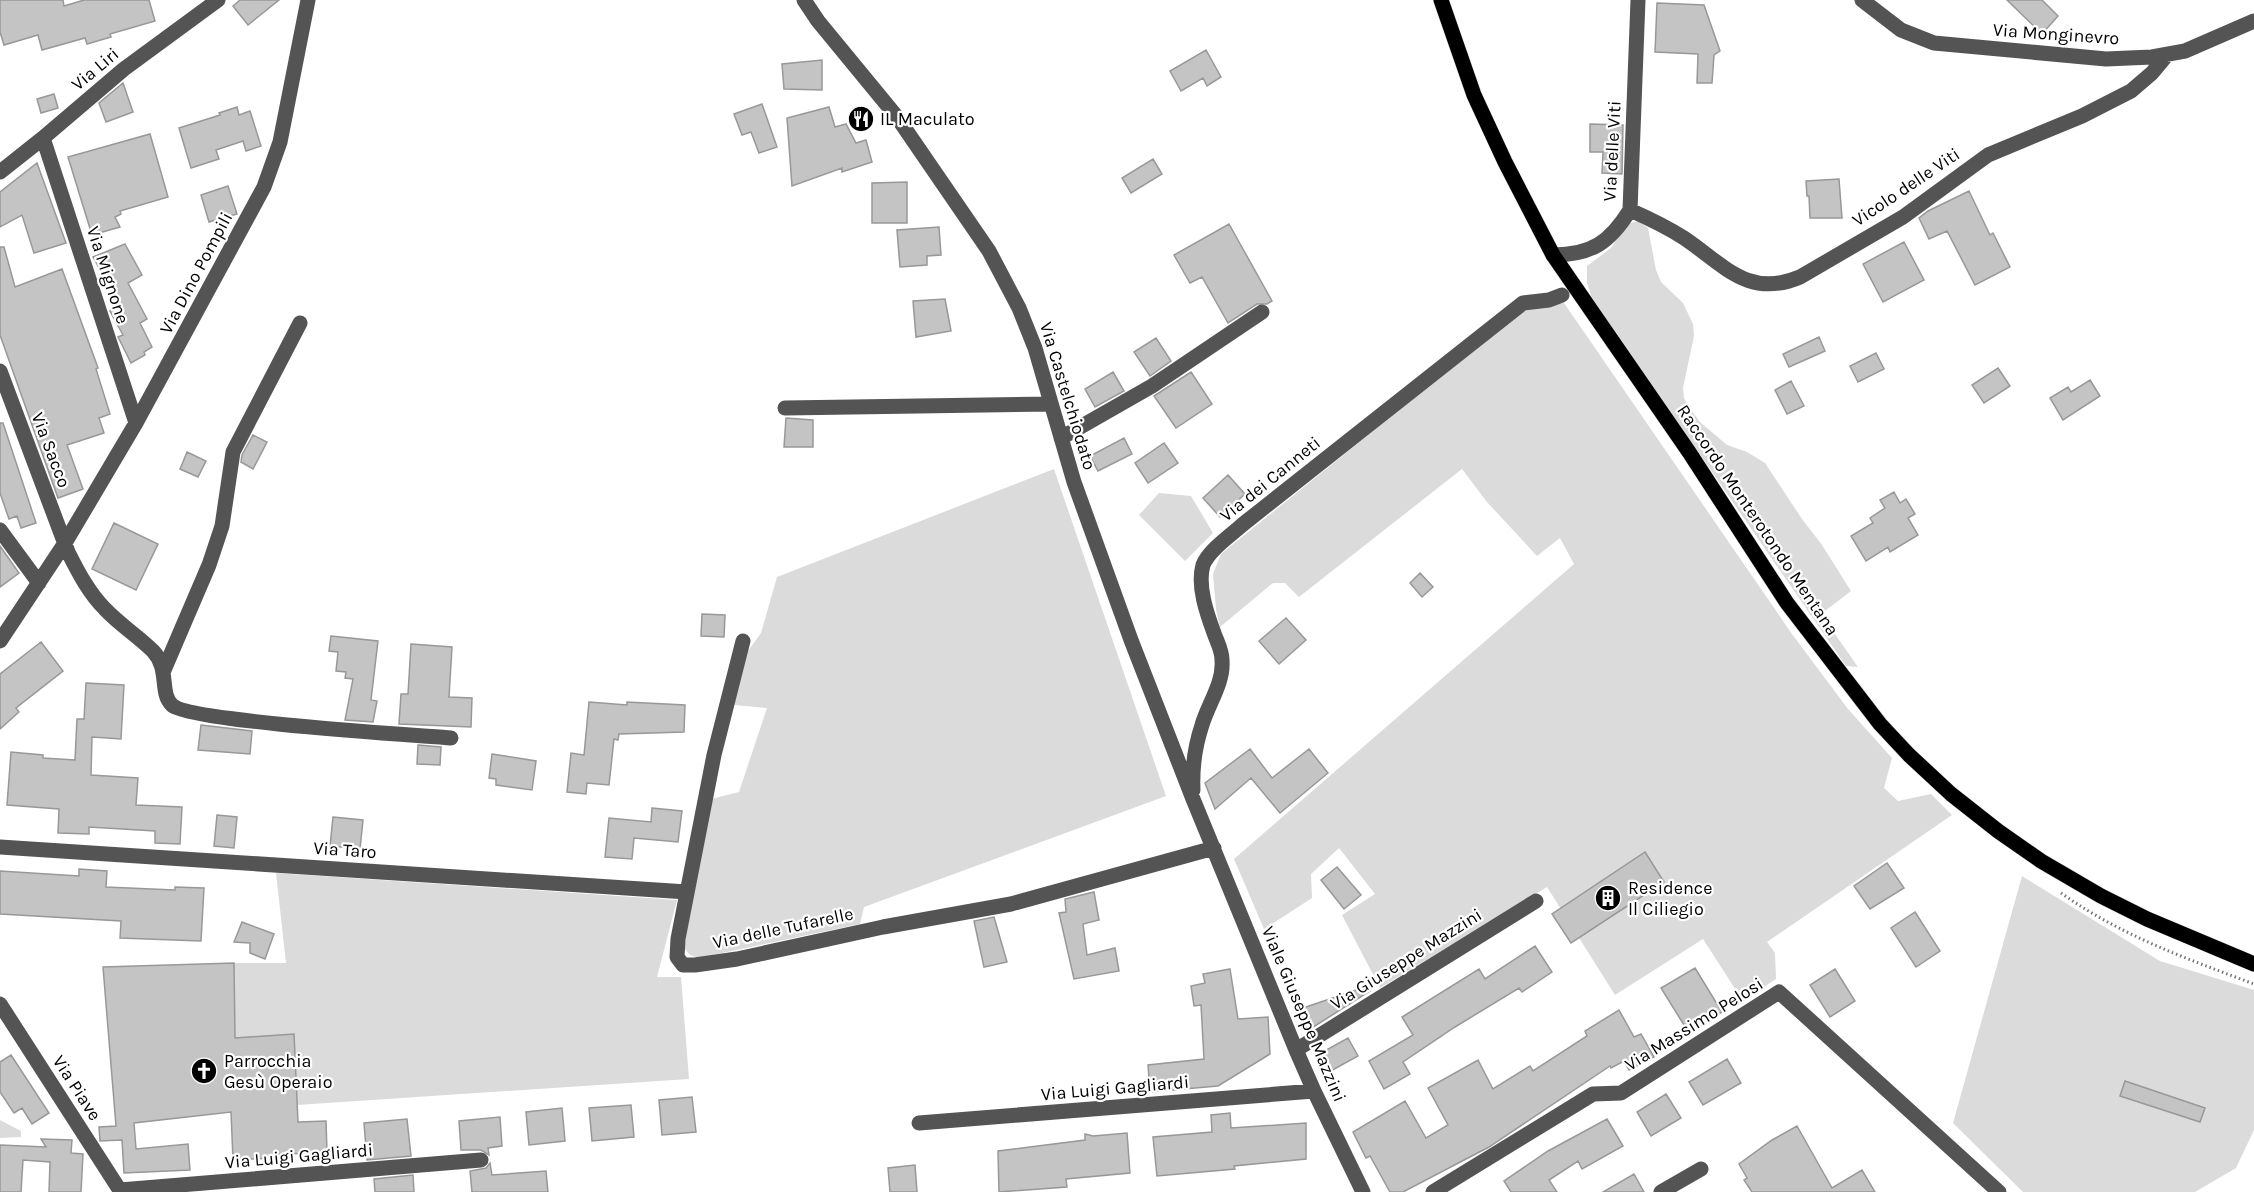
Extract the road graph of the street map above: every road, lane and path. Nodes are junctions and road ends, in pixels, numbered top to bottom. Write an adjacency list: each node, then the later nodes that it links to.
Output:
1 (218, 0): 9 (street, Via Liri)
2 (309, 0): 19 (street, Via Dino Pompili)
3 (804, 0): 17 (street, Via Castelchiodato)
4 (1441, 0): 12 (main road, Raccordo Monterotondo Mentana)
5 (1638, 0): 11 (street, Via delle Viti)
6 (1862, 0): 8 (street, Via Monginevro)
7 (2254, 21): 8 (street, Via Monginevro)
8 (2167, 55): 11 (street, Vicolo delle Viti)
9 (43, 138): 10 (street, Via Liri); 19 (street, Via Mignone)
10 (0, 172)
11 (1630, 210): 12 (street, Via delle Viti)
12 (1553, 255): 34 (main road, Raccordo Monterotondo Mentana)
13 (1562, 295): 28 (street, Via dei Canneti)
14 (1262, 312): 20 (street)
15 (300, 323): 26 (street)
16 (0, 371): 22 (street, Via Sacco)
17 (1051, 404): 18 (street); 20 (street, Via Castelchiodato)
18 (785, 408)
19 (136, 423): 22 (street, Via Dino Pompili)
20 (1061, 438): 28 (street, Via Castelchiodato)
21 (0, 530): 23 (street)
22 (65, 543): 23 (street, Via Dino Pompili); 26 (street)
23 (39, 584): 24 (street, Via Dino Pompili)
24 (0, 641)
25 (743, 641): 32 (street, Via delle Tufarelle)
26 (164, 670): 27 (street)
27 (451, 738)
28 (1193, 799): 30 (street, Via Castelchiodato)
29 (0, 847): 32 (street, Via Taro)
30 (1214, 848): 32 (street, Via delle Tufarelle); 37 (street, Viale Giuseppe Mazzini)
31 (2056, 890): 35 (path)
32 (687, 892)
33 (1536, 901): 37 (street, Via Giuseppe Mazzini)
34 (2254, 964)
35 (2254, 984)
36 (0, 1004): 42 (street, Via Piave)
37 (1296, 1050): 38 (street, Viale Giuseppe Mazzini)
38 (1314, 1091): 39 (street, Via Luigi Gagliardi); 44 (street, Viale Giuseppe Mazzini)
39 (919, 1123)
40 (481, 1160): 42 (street, Via Luigi Gagliardi)
41 (1701, 1169): 46 (street)
42 (120, 1191)
43 (1995, 1191): 45 (street, Via Massimo Pelosi)
44 (1363, 1192)
45 (1433, 1192)
46 (1661, 1192)

